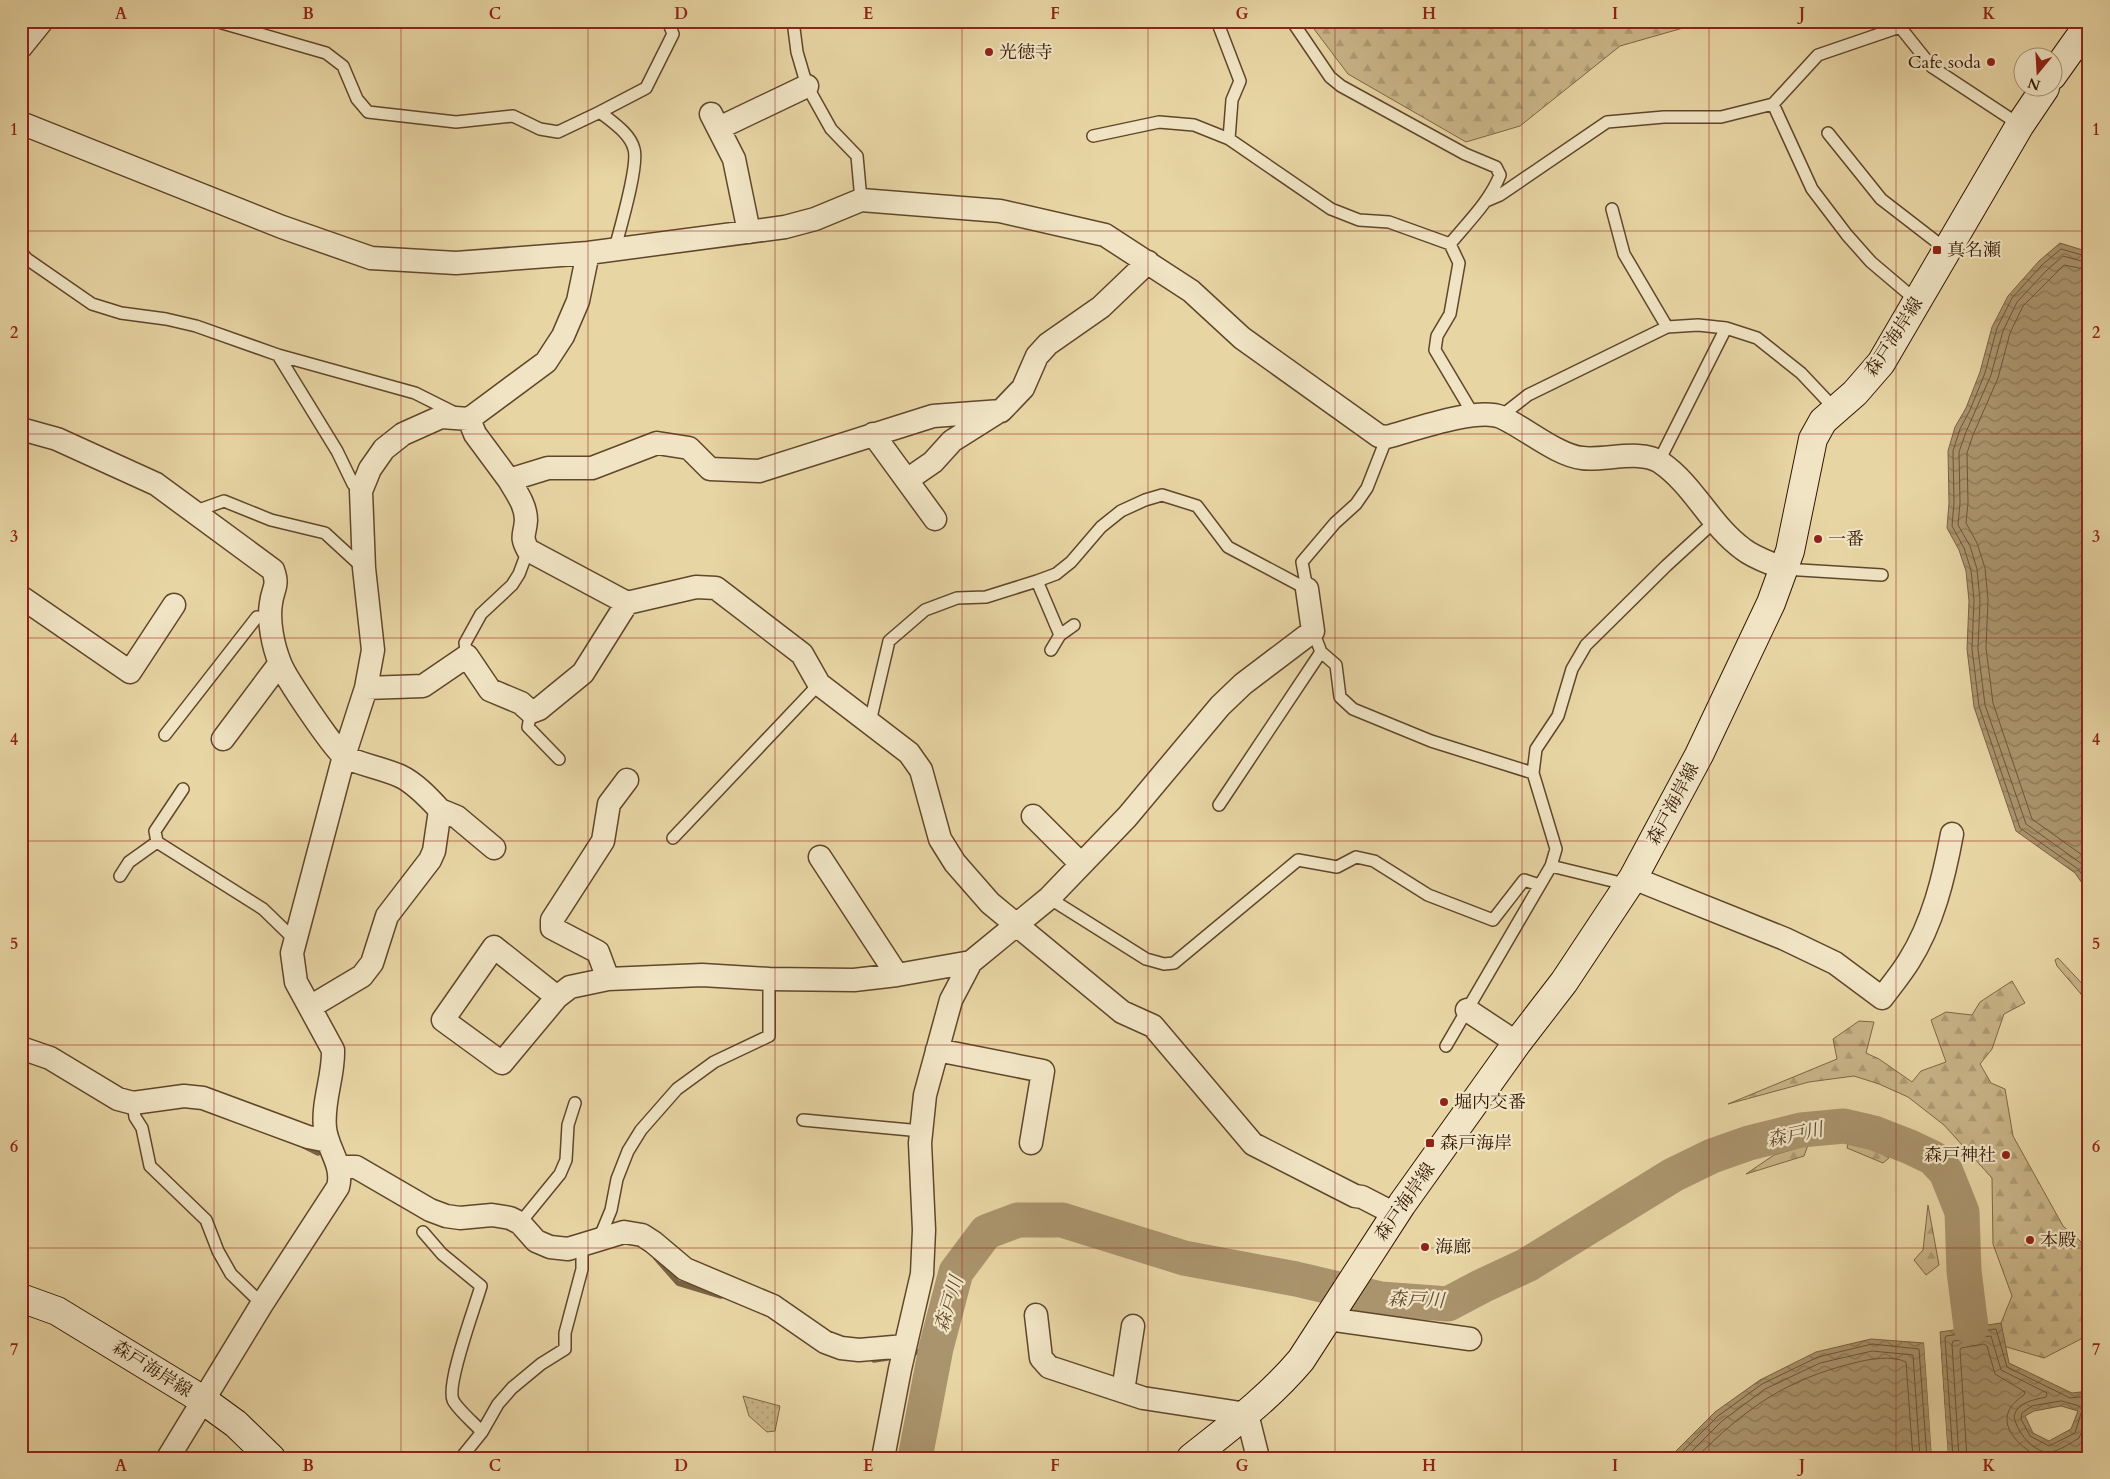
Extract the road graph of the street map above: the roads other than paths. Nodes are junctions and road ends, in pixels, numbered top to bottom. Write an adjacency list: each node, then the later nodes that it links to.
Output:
1 (42, 21): 9 (street)
2 (216, 21): 14 (lane)
3 (668, 21): 14 (lane)
4 (793, 21): 11 (lane)
5 (1217, 21): 19 (lane)
6 (1292, 21): 21 (lane)
7 (1899, 24): 13 (lane); 16 (lane)
8 (2089, 24): 10 (main road)
9 (21, 47)
10 (2062, 62)
11 (807, 86): 20 (lane); 23 (street)
12 (2038, 98): 16 (main road, 森戸海岸線)
13 (1773, 104): 21 (lane); 30 (lane)
14 (600, 112): 25 (lane)
15 (21, 123): 27 (street)
16 (2020, 125): 26 (main road, 森戸海岸線)
17 (1828, 133): 26 (lane)
18 (1093, 136): 19 (lane)
19 (1229, 139): 24 (lane)
20 (861, 200): 23 (street); 29 (street)
21 (1486, 201): 24 (lane)
22 (1612, 209): 31 (lane)
23 (749, 232): 25 (street)
24 (1450, 244): 36 (lane)
25 (615, 248): 27 (street)
26 (1948, 250): 30 (main road, 森戸海岸線)
27 (588, 253): 38 (street)
28 (23, 257): 33 (lane)
29 (1148, 262): 35 (street); 41 (street)
30 (1918, 302): 34 (main road, 森戸海岸線)
31 (1667, 327): 32 (lane); 37 (lane)
32 (1726, 328): 34 (lane); 42 (lane)
33 (278, 355): 38 (lane); 45 (lane)
34 (1835, 409): 51 (main road, 森戸海岸線)
35 (1001, 410): 40 (street); 44 (street)
36 (1473, 414): 37 (street); 41 (street)
37 (1500, 417): 42 (street)
38 (469, 420): 43 (street); 45 (street)
39 (21, 430): 46 (street)
40 (873, 434): 43 (street); 44 (street)
41 (1387, 437): 54 (lane)
42 (1659, 461): 48 (street)
43 (509, 480): 49 (street)
44 (907, 480): 47 (street)
45 (361, 490): 50 (street)
46 (196, 512): 50 (lane); 58 (street)
47 (935, 519)
48 (1714, 522): 51 (street); 73 (lane)
49 (528, 550): 56 (street); 63 (lane)
50 (364, 568): 66 (street)
51 (1784, 569): 52 (lane); 87 (main road, 森戸海岸線)
52 (1882, 575)
53 (1037, 581): 54 (lane); 60 (lane); 68 (lane)
54 (1307, 589): 61 (street)
55 (21, 597): 57 (street)
56 (627, 603): 65 (street); 67 (street)
57 (174, 605)
58 (270, 618): 64 (street); 69 (lane)
59 (1074, 625): 60 (lane)
60 (1060, 635): 62 (lane)
61 (1317, 642): 73 (lane); 76 (lane); 84 (street)
62 (1051, 650)
63 (467, 656): 66 (street); 67 (street)
64 (280, 663): 70 (street); 71 (street)
65 (819, 684): 68 (street); 80 (lane)
66 (366, 688): 71 (street)
67 (531, 712): 72 (lane)
68 (870, 722): 90 (street)
69 (165, 735)
70 (223, 739)
71 (344, 756): 77 (street); 91 (street)
72 (559, 759)
73 (1533, 773): 85 (lane)
74 (627, 780): 94 (street)
75 (183, 789): 81 (lane)
76 (1219, 805)
77 (440, 810): 82 (street); 97 (street)
78 (1033, 816): 84 (street)
79 (1952, 834): 87 (street)
80 (673, 838)
81 (157, 842): 86 (lane); 91 (lane)
82 (494, 848)
83 (820, 857): 93 (street)
84 (1081, 864): 89 (street)
85 (1551, 866): 87 (lane); 88 (lane)
86 (120, 876)
87 (1631, 881): 99 (main road, 森戸海岸線)
88 (1539, 885): 89 (lane); 98 (lane)
89 (1049, 898): 90 (street)
90 (1016, 925): 92 (street); 111 (street)
91 (295, 940): 97 (street)
92 (971, 962): 93 (street); 102 (street)
93 (897, 975): 95 (street)
94 (608, 979): 95 (street); 96 (street)
95 (769, 979): 113 (lane)
96 (557, 997): 96 (street)
97 (310, 1007): 107 (street)
98 (1467, 1010): 99 (street); 100 (lane)
99 (1517, 1043): 111 (main road, 森戸海岸線)
100 (1446, 1046)
101 (21, 1048): 104 (street)
102 (936, 1050): 106 (street); 108 (street)
103 (575, 1103): 110 (lane)
104 (134, 1110): 107 (street); 115 (lane)
105 (803, 1120): 106 (lane)
106 (921, 1131): 120 (street)
107 (328, 1141): 109 (street)
108 (1031, 1143)
109 (339, 1167): 110 (street); 115 (street)
110 (520, 1222): 113 (street)
111 (1386, 1227): 117 (main road, 森戸海岸線)
112 (423, 1232): 124 (lane)
113 (587, 1243): 120 (street); 124 (lane)
114 (21, 1298): 122 (main road, 森戸海岸線)
115 (262, 1304): 122 (street)
116 (1036, 1315): 121 (street)
117 (1328, 1319): 119 (street); 123 (main road, 森戸海岸線)
118 (1133, 1326): 121 (street)
119 (1470, 1339)
120 (903, 1355): 128 (street)
121 (1123, 1391): 123 (street)
122 (202, 1400): 125 (street); 126 (main road, 森戸海岸線)
123 (1246, 1414): 129 (main road, 森戸海岸線); 130 (street)
124 (482, 1432): 127 (lane)
125 (168, 1458)
126 (271, 1458)
127 (461, 1458)
128 (883, 1458)
129 (1191, 1458)
130 (1258, 1458)

